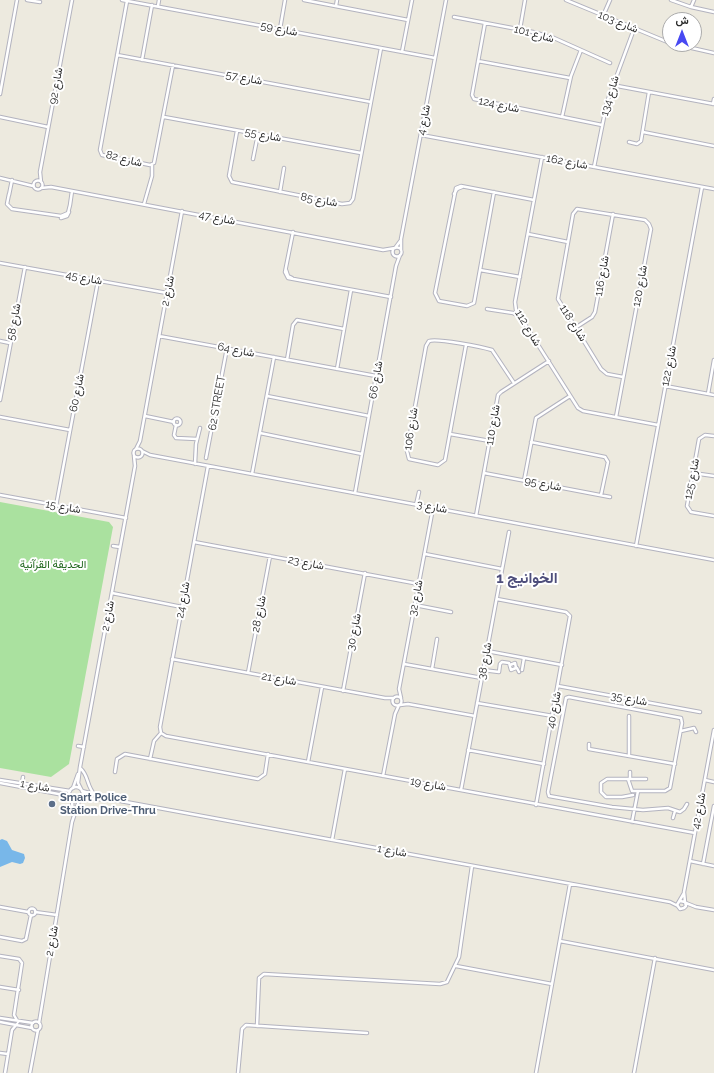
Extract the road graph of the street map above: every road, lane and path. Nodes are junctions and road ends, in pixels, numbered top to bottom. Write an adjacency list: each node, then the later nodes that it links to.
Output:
1 (17, 0): 45 (street)
2 (27, 0): 17 (street)
3 (72, 0): 53 (street, شارع 92)
4 (122, 0): 16 (street, شارع 59)
5 (159, 0): 19 (street)
6 (285, 0): 27 (street)
7 (304, 0): 20 (street)
8 (337, 0): 20 (street)
9 (412, 0): 25 (street)
10 (446, 0): 37 (street, شارع 4)
11 (525, 0): 28 (street)
12 (567, 0): 23 (street, شارع 103)
13 (610, 0): 23 (street)
14 (670, 0): 21 (street)
15 (694, 0): 21 (street)
16 (127, 1): 18 (street, شارع 59); 36 (street, شارع 82)
17 (40, 2)
18 (152, 6): 19 (street, شارع 59); 38 (street)
19 (158, 6): 27 (street, شارع 59)
20 (336, 6): 25 (street)
21 (691, 7): 22 (street)
22 (714, 12)
23 (603, 16): 29 (street, شارع 103)
24 (454, 17): 26 (street, شارع 101)
25 (408, 20): 34 (street)
26 (485, 22): 28 (street, شارع 101); 39 (street, شارع 124)
27 (280, 29): 31 (street, شارع 59)
28 (520, 29): 32 (street, شارع 101)
29 (634, 29): 30 (street, شارع 103); 43 (street, شارع 134)
30 (662, 39)
31 (381, 48): 34 (street, شارع 59); 47 (street, شارع 85)
32 (581, 50): 40 (street, شارع 101); 42 (street)
33 (702, 50): 35 (street)
34 (402, 52): 37 (street, شارع 59)
35 (714, 53)
36 (117, 55): 38 (street, شارع 57); 63 (street, شارع 82)
37 (435, 58): 57 (street, شارع 4)
38 (142, 60): 41 (street, شارع 57)
39 (478, 61): 42 (street); 50 (street, شارع 124)
40 (610, 63)
41 (173, 66): 47 (street, شارع 57); 49 (street, شارع 82)
42 (570, 78): 50 (street)
43 (612, 85): 44 (street); 52 (street, شارع 134)
44 (649, 92): 48 (street); 55 (street)
45 (0, 94)
46 (714, 99): 48 (street)
47 (371, 102): 60 (street, شارع 85)
48 (714, 104)
49 (164, 117): 54 (street, شارع 55); 63 (street, شارع 82)
50 (562, 117): 52 (street, شارع 124)
51 (0, 118): 53 (street)
52 (602, 125): 64 (street, شارع 134)
53 (48, 127): 66 (street, شارع 92)
54 (237, 130): 56 (street, شارع 55); 78 (street, شارع 85)
55 (643, 132): 58 (street); 59 (street)
56 (258, 134): 60 (street, شارع 55); 62 (street)
57 (421, 135): 61 (street, شارع 162); 87 (street, شارع 4)
58 (629, 142)
59 (714, 146)
60 (362, 153): 78 (street, شارع 85)
61 (542, 157): 64 (street, شارع 162); 80 (street, شارع 112)
62 (253, 158)
63 (152, 165): 81 (street)
64 (594, 167): 74 (street, شارع 162)
65 (284, 168): 78 (street)
66 (40, 172): 69 (street, شارع 92); 71 (street, شارع 92)
67 (0, 178): 68 (street)
68 (12, 180): 70 (street); 77 (street)
69 (35, 181): 70 (street); 71 (street, شارع 47); 72 (street, شارع 92)
70 (25, 183): 72 (street)
71 (42, 183): 73 (street, شارع 47); 75 (street, شارع 92)
72 (33, 186): 75 (street, شارع 47)
73 (51, 187): 75 (street, شارع 47); 77 (street, شارع 47)
74 (702, 187): 76 (street, شارع 162); 122 (street, شارع 122)
75 (41, 188)
76 (714, 189)
77 (72, 191): 81 (street, شارع 47)
78 (280, 192)
79 (494, 192): 80 (street); 97 (street); 97 (street)
80 (534, 200): 86 (street, شارع 112)
81 (144, 204): 83 (street, شارع 47)
82 (582, 209): 84 (street, شارع 120); 88 (street, شارع 118)
83 (182, 211): 85 (street, شارع 47); 101 (street, شارع 2)
84 (613, 214): 108 (street, شارع 116); 120 (street, شارع 120)
85 (293, 232): 90 (street, شارع 47); 100 (street)
86 (528, 234): 88 (street); 98 (street, شارع 112)
87 (401, 239): 89 (street, شارع 4); 91 (street, شارع 4)
88 (568, 242): 108 (street, شارع 118)
89 (395, 248): 90 (street, شارع 47); 91 (street); 92 (street)
90 (383, 250): 92 (street, شارع 47)
91 (401, 250): 93 (street)
92 (393, 255): 93 (street); 95 (street, شارع 66)
93 (400, 255): 95 (street, شارع 66)
94 (0, 263): 96 (street, شارع 45)
95 (396, 266): 102 (street, شارع 66)
96 (25, 267): 99 (street, شارع 45); 111 (street, شارع 58)
97 (480, 270): 98 (street)
98 (520, 277): 103 (street, شارع 112)
99 (98, 281): 101 (street, شارع 45); 136 (street, شارع 60)
100 (351, 290): 102 (street); 107 (street)
101 (167, 293): 109 (street, شارع 2)
102 (391, 297): 119 (street, شارع 66)
103 (515, 306): 105 (street); 106 (street, شارع 112)
104 (487, 309): 105 (street)
105 (510, 312): 106 (street)
106 (519, 316): 117 (street, شارع 112)
107 (344, 328): 115 (street); 118 (street)
108 (575, 328): 120 (street, شارع 118)
109 (159, 336): 113 (street, شارع 64); 128 (street, شارع 2)
110 (0, 341): 111 (street)
111 (10, 343): 127 (street, شارع 58)
112 (466, 345): 121 (street); 138 (street, شارع 106); 138 (street, شارع 106)
113 (227, 348): 114 (street, شارع 64); 150 (street, 62 STREET)
114 (274, 357): 115 (street, شارع 64); 125 (street)
115 (287, 360): 118 (street, شارع 64)
116 (714, 360): 123 (street)
117 (549, 361): 121 (street, شارع 110); 126 (street, شارع 112)
118 (337, 369): 119 (street, شارع 64)
119 (376, 376): 129 (street, شارع 66)
120 (623, 377): 131 (street, شارع 120)
121 (514, 383): 142 (street, شارع 110)
122 (665, 386): 123 (street); 134 (street, شارع 122)
123 (708, 394): 124 (street)
124 (714, 395)
125 (267, 396): 129 (street); 137 (street)
126 (570, 396): 131 (street, شارع 112); 143 (street)
127 (0, 400)
128 (144, 416): 132 (street); 141 (street, شارع 2)
129 (369, 416): 146 (street, شارع 66)
130 (0, 417): 136 (street)
131 (616, 417): 134 (street, شارع 112)
132 (174, 422): 133 (street); 133 (street)
133 (176, 425): 140 (street)
134 (658, 425): 173 (street, شارع 122)
135 (200, 428): 140 (street)
136 (70, 430): 165 (street, شارع 60)
137 (260, 433): 146 (street); 156 (street)
138 (450, 434): 142 (street)
139 (714, 436): 155 (street, شارع 125)
140 (197, 439): 151 (street)
141 (140, 441): 144 (street, شارع 2); 145 (street, شارع 2)
142 (490, 441): 154 (street, شارع 110)
143 (531, 442): 158 (street); 162 (street)
144 (136, 449): 145 (street); 147 (street, شارع 2)
145 (141, 450): 148 (street, شارع 3); 149 (street, شارع 2)
146 (362, 454): 160 (street, شارع 66)
147 (134, 456): 149 (street); 152 (street, شارع 2)
148 (150, 456): 149 (street, شارع 3); 151 (street, شارع 3)
149 (140, 457): 152 (street, شارع 2)
150 (206, 458)
151 (195, 464): 153 (street, شارع 3)
152 (135, 466): 169 (street, شارع 2)
153 (208, 466): 156 (street, شارع 3); 171 (street, شارع 24)
154 (484, 473): 158 (street, شارع 95); 167 (street, شارع 110)
155 (693, 473): 157 (street); 168 (street, شارع 125)
156 (252, 474): 160 (street, شارع 3)
157 (714, 476)
158 (524, 481): 162 (street, شارع 95)
159 (418, 492): 164 (street)
160 (355, 493): 164 (street, شارع 3)
161 (0, 495): 165 (street, شارع 15)
162 (601, 495): 163 (street, شارع 95)
163 (610, 497)
164 (416, 505): 166 (street, شارع 3)
165 (56, 506): 169 (street, شارع 15)
166 (433, 508): 167 (street, شارع 3); 175 (street, شارع 32)
167 (476, 516): 173 (street, شارع 3)
168 (714, 516)
169 (126, 518): 174 (street, شارع 2)
170 (509, 532): 178 (street, شارع 38)
171 (194, 542): 176 (street, شارع 23); 184 (street, شارع 24)
172 (113, 546): 174 (street)
173 (636, 546): 177 (street, شارع 3)
174 (120, 547): 181 (street, شارع 2)
175 (425, 554): 178 (street); 180 (street, شارع 32)
176 (270, 556): 179 (street, شارع 23); 200 (street, شارع 28)
177 (714, 560)
178 (502, 569): 182 (street, شارع 38)
179 (365, 574): 180 (street, شارع 23); 205 (street, شارع 30)
180 (419, 584): 183 (street, شارع 32)
181 (112, 593): 184 (street); 189 (street, شارع 2)
182 (497, 599): 187 (street, شارع 38); 196 (street, شارع 40)
183 (415, 605): 185 (street); 194 (street, شارع 32)
184 (182, 606): 192 (street, شارع 24)
185 (451, 612)
186 (437, 639): 198 (street)
187 (487, 651): 190 (street); 199 (street, شارع 38)
188 (95, 654): 189 (street)
189 (101, 655): 226 (street, شارع 2)
190 (515, 656): 191 (street); 193 (street)
191 (524, 658): 196 (street); 197 (street)
192 (172, 659): 200 (street, شارع 21); 223 (street, شارع 24)
193 (513, 663): 195 (street); 197 (street)
194 (404, 664): 198 (street); 204 (street, شارع 32)
195 (510, 665): 197 (street); 199 (street)
196 (562, 665): 202 (street, شارع 40)
197 (516, 667)
198 (432, 669): 201 (street)
199 (483, 670): 201 (street, شارع 38)
200 (248, 673): 203 (street, شارع 21)
201 (482, 678): 210 (street, شارع 38)
202 (558, 686): 206 (street, شارع 35); 218 (street, شارع 40)
203 (322, 687): 205 (street, شارع 21); 231 (street)
204 (399, 689): 207 (street, شارع 32); 209 (street, شارع 32)
205 (343, 691): 208 (street, شارع 21)
206 (617, 696): 213 (street); 215 (street, شارع 35)
207 (394, 697): 208 (street, شارع 21); 209 (street, شارع 21); 211 (street, شارع 32)
208 (385, 698): 211 (street, شارع 21)
209 (401, 699): 212 (street); 214 (street, شارع 32)
210 (477, 702): 217 (street, شارع 38); 218 (street)
211 (393, 703): 214 (street); 216 (street)
212 (408, 704): 214 (street); 217 (street)
213 (616, 704): 221 (street); 262 (street)
214 (399, 705): 216 (street)
215 (700, 712)
216 (394, 714): 238 (street)
217 (475, 716): 227 (street, شارع 38)
218 (553, 716): 232 (street, شارع 40)
219 (629, 716): 229 (street)
220 (714, 730): 243 (street, شارع 42)
221 (681, 731): 222 (street); 233 (street)
222 (696, 732)
223 (161, 733): 228 (street, شارع 19); 230 (street)
224 (589, 744): 229 (street)
225 (78, 746): 226 (street)
226 (84, 747): 234 (street, شارع 2)
227 (468, 750): 232 (street); 249 (street, شارع 38)
228 (268, 754): 230 (street); 231 (street, شارع 19)
229 (629, 756): 233 (street)
230 (150, 759): 236 (street)
231 (308, 762): 235 (street, شارع 19)
232 (544, 764): 260 (street, شارع 40)
233 (675, 764): 251 (street)
234 (80, 767): 247 (street, شارع 2); 248 (street, شارع 2); 252 (street)
235 (345, 769): 238 (street, شارع 19); 268 (street)
236 (115, 772)
237 (630, 772): 241 (street)
238 (383, 776): 249 (street, شارع 19)
239 (23, 777): 246 (street)
240 (646, 778): 241 (street)
241 (629, 779): 250 (street); 254 (street)
242 (0, 780): 246 (street, شارع 1)
243 (705, 780): 244 (street); 267 (street, شارع 42)
244 (714, 782)
245 (0, 783): 253 (street, شارع 1)
246 (22, 783): 247 (street, شارع 1)
247 (71, 790): 248 (street); 253 (street)
248 (81, 790): 252 (street, شارع 1); 255 (street)
249 (461, 790): 260 (street, شارع 19)
250 (632, 791): 251 (street); 254 (street)
251 (638, 791): 254 (street)
252 (94, 795): 257 (street, شارع 1)
253 (69, 796): 256 (street)
254 (634, 797): 262 (street)
255 (82, 798): 257 (street, شارع 1); 258 (street)
256 (72, 800): 258 (street); 265 (street, شارع 2)
257 (115, 800): 268 (street, شارع 1)
258 (79, 801): 265 (street, شارع 2)
259 (687, 804): 263 (street)
260 (536, 805): 266 (street, شارع 19)
261 (714, 806): 270 (street)
262 (635, 808): 263 (street); 266 (street)
263 (675, 811): 264 (street)
264 (673, 818)
265 (73, 820): 286 (street, شارع 2)
266 (632, 822): 267 (street, شارع 19)
267 (695, 833): 269 (street, شارع 42)
268 (332, 840): 271 (street, شارع 1)
269 (690, 861): 270 (street); 274 (street, شارع 42)
270 (703, 864): 272 (street)
271 (472, 866): 273 (street, شارع 1); 291 (street)
272 (714, 866)
273 (570, 884): 276 (street, شارع 1); 288 (street)
274 (684, 892): 275 (street, شارع 42); 277 (street, شارع 42)
275 (679, 901): 276 (street, شارع 1); 277 (street, شارع 1); 278 (street, شارع 42)
276 (670, 902): 278 (street, شارع 1)
277 (686, 902): 280 (street); 281 (street)
278 (678, 906): 281 (street, شارع 1)
279 (0, 907): 283 (street)
280 (696, 907): 281 (street); 282 (street)
281 (685, 908)
282 (714, 910)
283 (28, 912): 284 (street); 285 (street)
284 (35, 912): 285 (street); 286 (street)
285 (31, 915): 287 (street)
286 (56, 916): 297 (street, شارع 2)
287 (0, 937)
288 (560, 941): 290 (street); 293 (street)
289 (0, 956): 295 (street)
290 (655, 958): 292 (street); 316 (street)
291 (456, 966): 293 (street); 304 (street)
292 (714, 970)
293 (552, 984): 315 (street)
294 (0, 987): 295 (street)
295 (19, 990): 296 (street)
296 (14, 1015): 299 (street); 302 (street)
297 (40, 1016): 301 (street); 303 (street, شارع 2)
298 (0, 1018): 299 (street)
299 (8, 1021): 300 (street); 302 (street); 306 (street)
300 (0, 1022)
301 (34, 1022): 302 (street); 303 (street); 305 (street)
302 (18, 1023): 305 (street); 306 (street)
303 (39, 1023): 307 (street, شارع 2)
304 (257, 1026): 308 (street); 314 (street)
305 (33, 1029): 307 (street); 309 (street)
306 (12, 1030): 311 (street)
307 (38, 1030): 309 (street)
308 (367, 1033)
309 (36, 1037): 313 (street)
310 (0, 1053): 311 (street)
311 (8, 1054): 312 (street)
312 (5, 1073)
313 (30, 1073)
314 (238, 1073)
315 (536, 1073)
316 (634, 1073)

